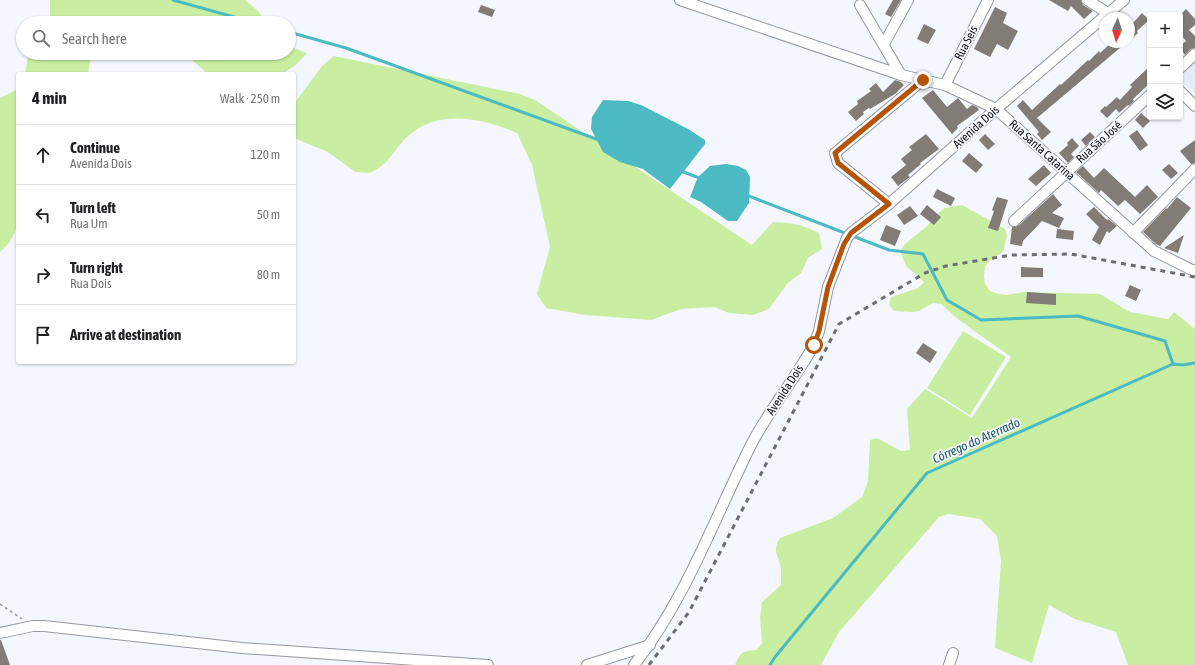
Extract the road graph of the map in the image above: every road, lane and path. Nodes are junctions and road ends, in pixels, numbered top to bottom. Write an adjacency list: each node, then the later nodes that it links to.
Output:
1 (680, 0): 13 (street, Rua Santa Catarina)
2 (908, 0): 10 (street)
3 (988, 0): 15 (street, Rua Seis)
4 (1087, 0): 7 (street)
5 (1124, 0): 8 (street, Avenida Dois)
6 (860, 5): 10 (street)
7 (1106, 12)
8 (1109, 12)
9 (1099, 21): 19 (street, Avenida Dois)
10 (884, 44): 13 (street)
11 (1195, 54): 12 (street)
12 (1183, 65)
13 (901, 75): 14 (street, Rua Santa Catarina)
14 (923, 80): 15 (street, Rua Santa Catarina); 22 (street)
15 (945, 85): 19 (street, Rua Santa Catarina)
16 (1183, 94): 18 (street)
17 (1147, 98): 21 (street, Rua São José)
18 (1195, 106)
19 (996, 109): 21 (street, Rua Santa Catarina); 22 (street, Avenida Dois)
20 (1195, 169): 24 (street)
21 (1066, 172): 23 (street, Rua São José); 24 (street, Rua Santa Catarina)
22 (889, 204): 29 (street, Avenida Dois)
23 (1014, 221)
24 (1133, 233): 25 (street, Rua Santa Catarina)
25 (1194, 271)
26 (0, 604): 27 (path)
27 (33, 626): 28 (street); 31 (street)
28 (0, 633)
29 (650, 645): 32 (street); 33 (street, Avenida Dois)
30 (953, 653): 34 (street)
31 (488, 665)
32 (587, 665)
33 (634, 665)
34 (949, 665)

